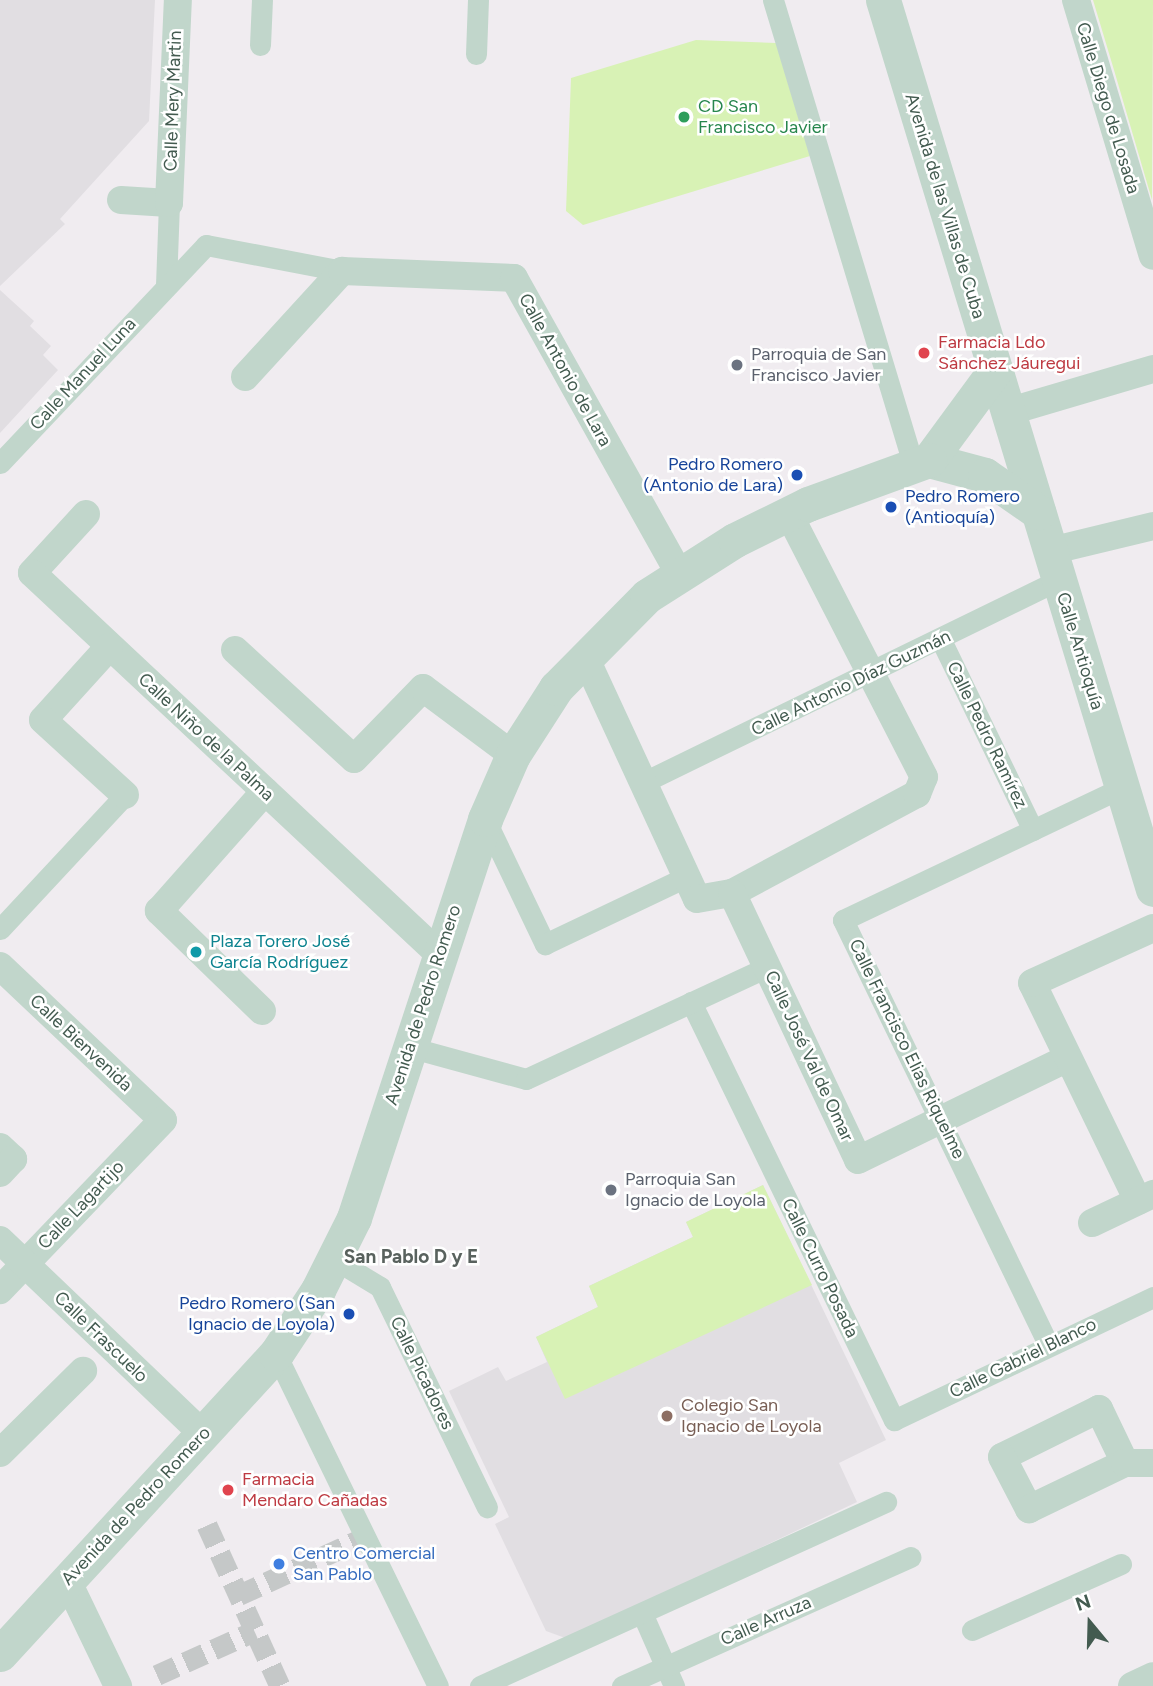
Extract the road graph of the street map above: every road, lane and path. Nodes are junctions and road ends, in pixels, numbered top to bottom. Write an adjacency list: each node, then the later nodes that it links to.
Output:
1 (178, 0): 10 (street, Calle Mery Martin)
2 (262, 0): 7 (street)
3 (478, 0): 8 (street)
4 (773, 0): 20 (street)
5 (883, 0): 16 (street, Avenida de las Villas de Cuba)
6 (1076, 0): 11 (street, Calle Diego de Losada)
7 (260, 45)
8 (476, 54)
9 (121, 200): 10 (street)
10 (169, 202): 14 (street, Calle Mery Martin)
11 (1147, 216): 12 (street, Calle Diego de Losada)
12 (1153, 256)
13 (342, 271): 14 (street, Calle Antonio de Lara); 17 (street); 26 (street, Calle Antonio de Lara)
14 (166, 285): 19 (street, Calle Manuel Luna)
15 (1153, 369): 18 (street)
16 (995, 370): 18 (street, Avenida de las Villas de Cuba); 20 (street)
17 (245, 377)
18 (1007, 412): 22 (street, Calle Antioquía)
19 (0, 463)
20 (921, 463): 21 (street, Avenida de Pedro Romero); 22 (street)
21 (788, 512): 26 (street, Avenida de Pedro Romero); 31 (street)
22 (1038, 512): 25 (street, Calle Antioquía)
23 (86, 514): 28 (street, Calle Niño de la Palma)
24 (1153, 526): 25 (street)
25 (1054, 565): 27 (street, Calle Antonio Díaz Guzmán); 34 (street, Calle Antioquía)
26 (680, 575): 30 (street, Avenida de Pedro Romero)
27 (941, 640): 31 (street, Calle Antonio Díaz Guzmán); 38 (street, Calle Pedro Ramírez)
28 (109, 647): 35 (street, Calle Niño de la Palma); 36 (street)
29 (235, 650): 32 (street)
30 (586, 659): 32 (street, Avenida de Pedro Romero); 33 (street)
31 (875, 673): 33 (street, Calle Antonio Díaz Guzmán); 41 (street)
32 (513, 755): 37 (street, Avenida de Pedro Romero)
33 (642, 783): 39 (street)
34 (1121, 788): 38 (street, Calle Francisco Elias Riquelme); 40 (street, Calle Antioquía)
35 (265, 791): 44 (street, Calle Niño de la Palma); 48 (street)
36 (125, 796): 43 (street)
37 (485, 819): 39 (street); 44 (street, Avenida de Pedro Romero)
38 (1033, 830): 51 (street, Calle Francisco Elias Riquelme)
39 (686, 877): 41 (street)
40 (1153, 890)
41 (732, 893): 46 (street, Calle José Val de Omar)
42 (1153, 928): 50 (street)
43 (0, 929)
44 (439, 954): 49 (street, Avenida de Pedro Romero)
45 (0, 966): 52 (street, Calle Bienvenida)
46 (767, 967): 47 (street); 51 (street, Calle José Val de Omar)
47 (691, 1002): 49 (street); 65 (street, Calle Curro Posada)
48 (262, 1011)
49 (409, 1047): 58 (street, Avenida de Pedro Romero)
50 (1068, 1058): 51 (street, Calle José Val de Omar); 55 (street)
51 (942, 1119): 62 (street, Calle Francisco Elias Riquelme)
52 (163, 1120): 59 (street, Calle Lagartijo)
53 (0, 1147): 54 (street)
54 (0, 1173)
55 (1146, 1197): 56 (street)
56 (1092, 1223)
57 (0, 1240): 59 (street, Calle Frascuelo)
58 (334, 1259): 63 (street, Avenida de Pedro Romero); 71 (street, Calle Picadores)
59 (24, 1263): 60 (street, Calle Lagartijo); 66 (street, Calle Frascuelo)
60 (0, 1290)
61 (1153, 1297): 62 (street, Calle Gabriel Blanco)
62 (1048, 1344): 65 (street, Calle Gabriel Blanco)
63 (276, 1354): 66 (street, Avenida de Pedro Romero); 81 (street)
64 (83, 1371): 67 (street)
65 (894, 1420)
66 (202, 1433): 74 (street, Avenida de Pedro Romero)
67 (0, 1453)
68 (1153, 1462): 69 (street)
69 (1125, 1463)
70 (886, 1502): 75 (street)
71 (487, 1507)
72 (910, 1557): 78 (street, Calle Arruza)
73 (1121, 1564): 76 (street)
74 (67, 1580): 77 (street, Avenida de Pedro Romero); 80 (street)
75 (642, 1613): 78 (street); 82 (street)
76 (972, 1630)
77 (0, 1654)
78 (670, 1676): 83 (street, Calle Arruza)
79 (1153, 1676): 84 (street)
80 (118, 1686)
81 (438, 1686)
82 (480, 1686)
83 (622, 1686)
84 (1132, 1686)

